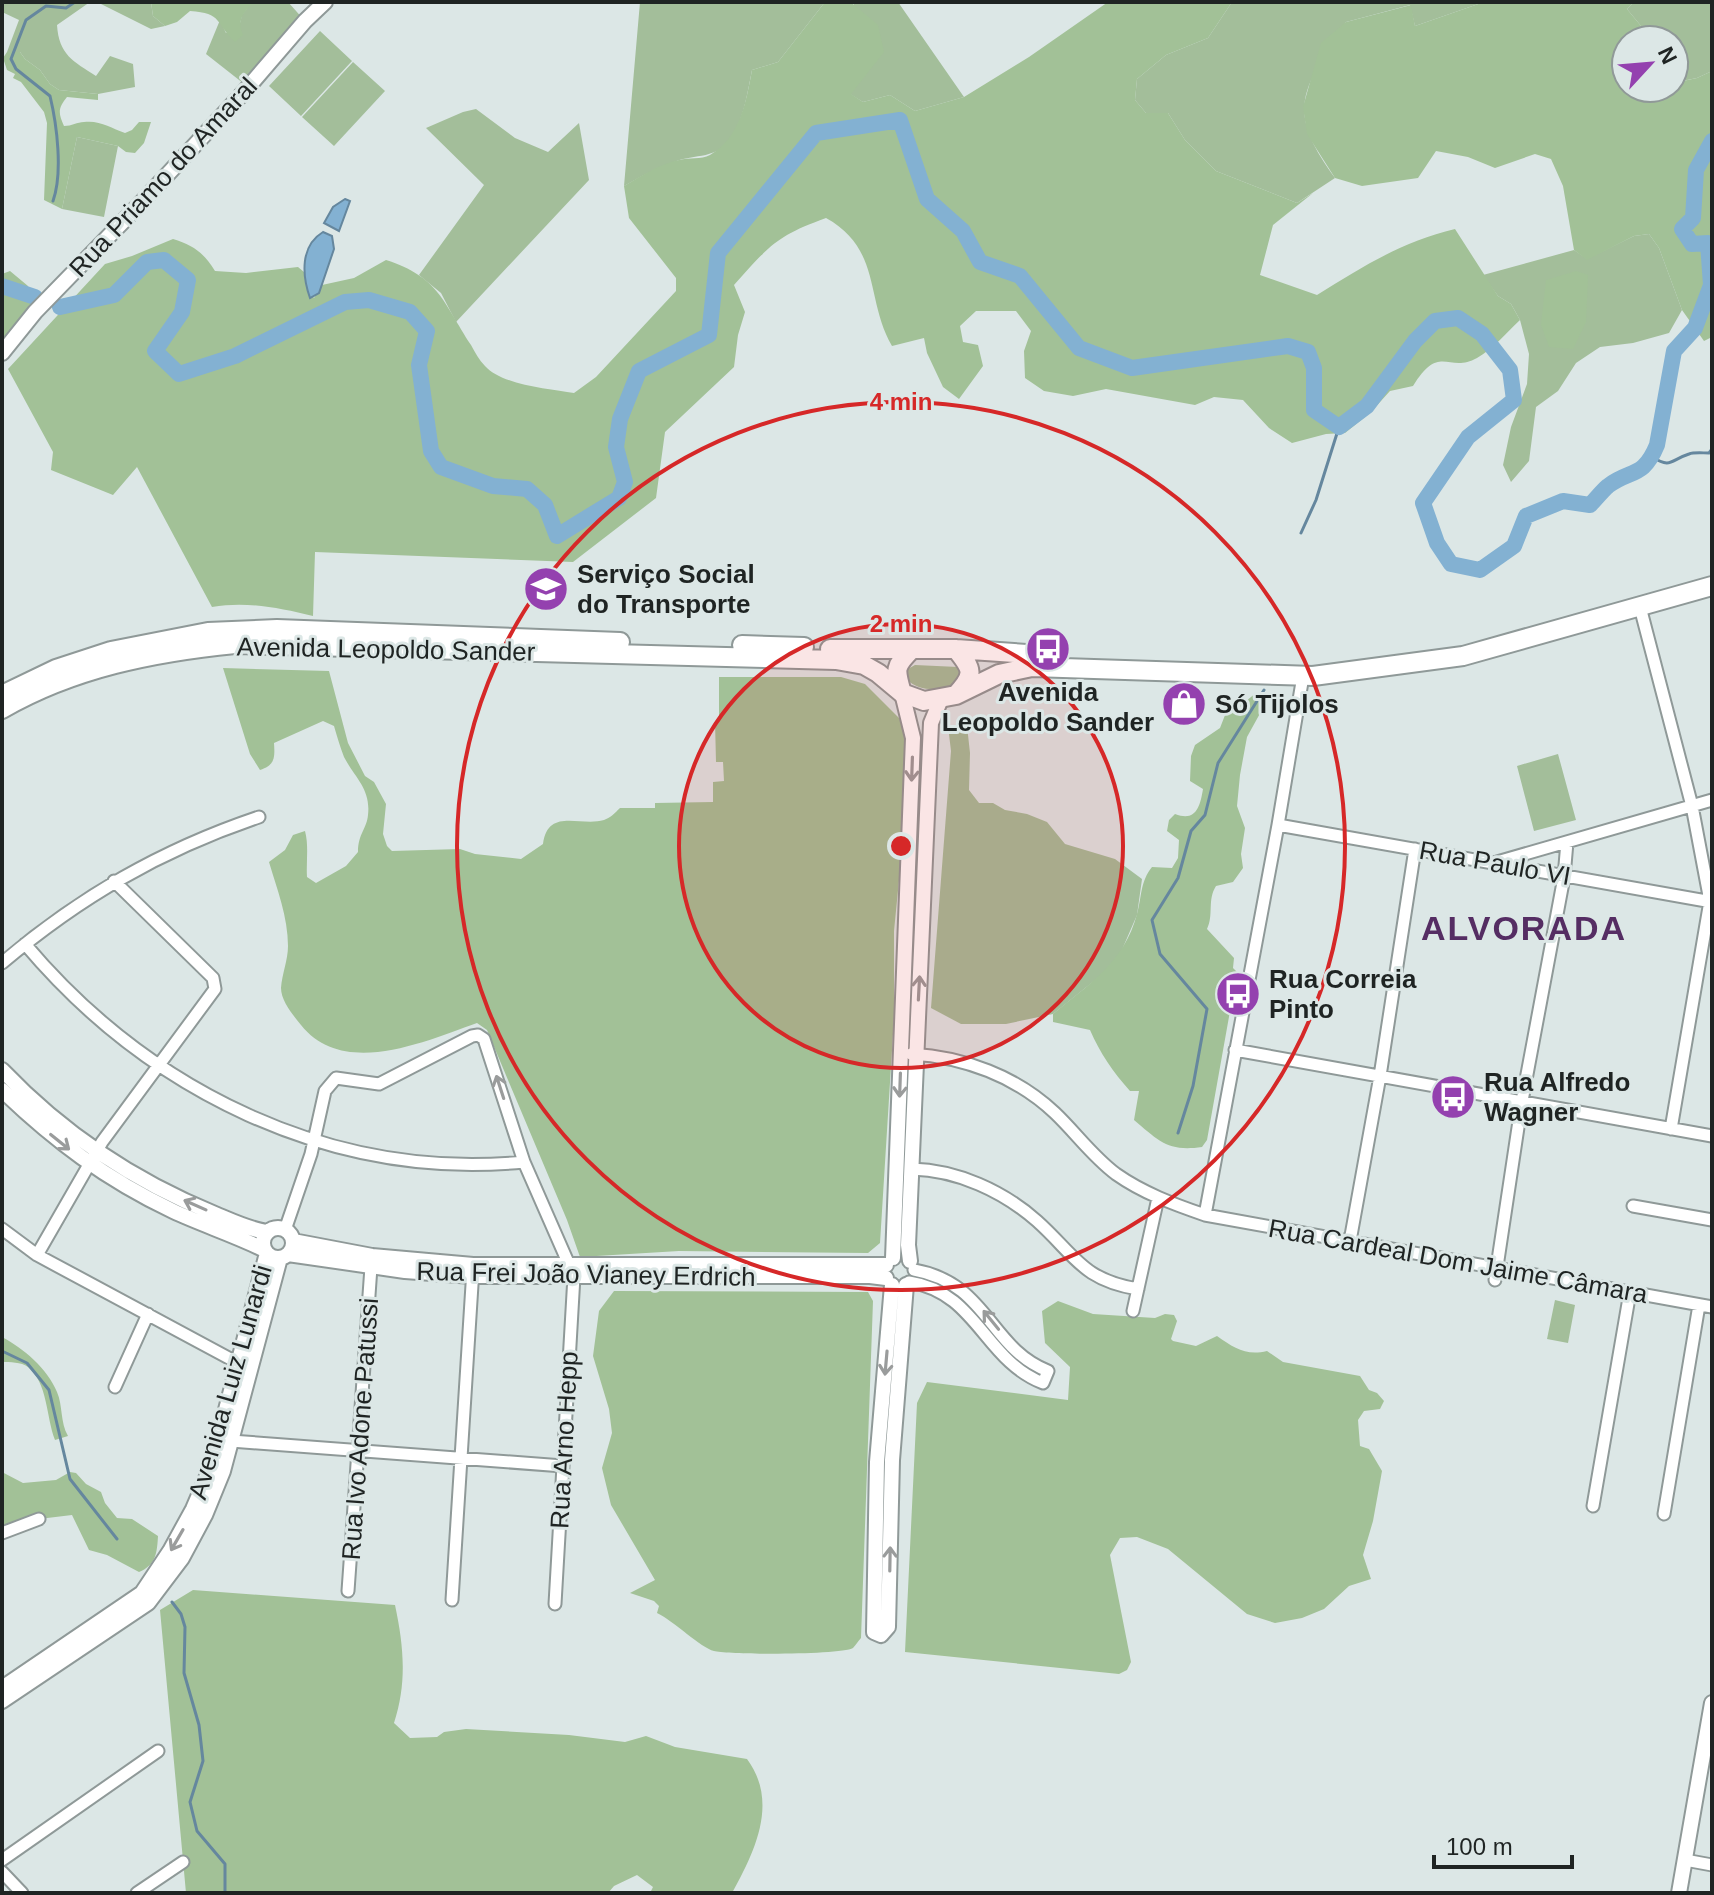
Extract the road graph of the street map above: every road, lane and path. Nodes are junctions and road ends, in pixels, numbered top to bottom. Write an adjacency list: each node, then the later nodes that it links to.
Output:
1 (325, 2): 2 (street, Rua Priamo do Amaral)
2 (2, 353)
3 (1712, 576): 7 (highway, Avenida Leopoldo Sander)
4 (1712, 586): 5 (highway)
5 (1640, 607): 8 (highway); 14 (street)
6 (912, 649): 7 (highway, Avenida Leopoldo Sander); 9 (highway); 10 (highway, Avenida Leopoldo Sander)
7 (956, 649): 11 (highway)
8 (1303, 676): 11 (highway); 16 (street)
9 (902, 693): 11 (highway, Avenida Leopoldo Sander); 12 (highway, Avenida Leopoldo Sander); 26 (street, one-way to 26)
10 (2, 695)
11 (949, 697): 26 (street, one-way to 11)
12 (2, 709)
13 (1712, 800): 14 (street)
14 (1692, 806): 17 (street); 22 (street)
15 (259, 817): 21 (street)
16 (1278, 825): 18 (street, Rua Paulo VI); 25 (street)
17 (1567, 842): 19 (street); 20 (street)
18 (1415, 849): 19 (street, Rua Paulo VI); 29 (street)
19 (1492, 863): 20 (street, Rua Paulo VI)
20 (1564, 877): 22 (street, Rua Paulo VI); 31 (street)
21 (114, 881): 23 (street); 27 (street)
22 (1711, 902): 32 (street)
23 (25, 944): 24 (street); 27 (street)
24 (2, 963)
25 (1235, 1050): 29 (street); 40 (street)
26 (909, 1054): 37 (street); 38 (street, Rua Cardeal Dom Jaime Câmara); 49 (street, one-way to 49)
27 (158, 1066): 34 (street); 35 (street)
28 (2, 1070): 35 (street, Rua Frei João Vianey Erdrich)
29 (1380, 1076): 31 (street); 43 (street)
30 (2, 1090): 35 (street, Rua Frei João Vianey Erdrich, one-way to 35)
31 (1522, 1101): 32 (street); 50 (street)
32 (1671, 1129): 33 (street)
33 (1712, 1136)
34 (315, 1139): 36 (street); 36 (street, one-way to 34); 44 (street)
35 (92, 1158): 44 (street, Rua Frei João Vianey Erdrich); 44 (street, Rua Frei João Vianey Erdrich, one-way to 35); 45 (street)
36 (524, 1162): 48 (street)
37 (912, 1169): 49 (street); 51 (street)
38 (1158, 1198): 40 (street, Rua Cardeal Dom Jaime Câmara); 51 (street)
39 (1633, 1206): 41 (street)
40 (1205, 1215): 43 (street, Rua Cardeal Dom Jaime Câmara)
41 (1712, 1220)
42 (2, 1229): 45 (street)
43 (1350, 1241): 50 (street, Rua Cardeal Dom Jaime Câmara)
44 (280, 1247): 46 (street, Rua Frei João Vianey Erdrich); 47 (street, Rua Frei João Vianey Erdrich); 56 (street, Avenida Luiz Lunardi); 58 (street, Avenida Luiz Lunardi)
45 (37, 1255): 55 (street)
46 (371, 1267): 47 (street, Rua Frei João Vianey Erdrich); 59 (street, Rua Ivo Adone Patussi)
47 (473, 1271): 48 (street, Rua Frei João Vianey Erdrich); 60 (street)
48 (572, 1271): 49 (street, Rua Frei João Vianey Erdrich); 61 (street, Rua Arno Hepp)
49 (899, 1273): 49 (street, Rua Frei João Vianey Erdrich, one-way to 49); 49 (street, one-way to 49)
50 (1496, 1274): 52 (street, Rua Cardeal Dom Jaime Câmara)
51 (1138, 1289): 54 (street)
52 (1630, 1292): 53 (street, Rua Cardeal Dom Jaime Câmara); 62 (street)
53 (1706, 1306): 63 (street)
54 (1133, 1311)
55 (148, 1314): 56 (street); 57 (street)
56 (238, 1363): 58 (street, Avenida Luiz Lunardi)
57 (115, 1387)
58 (225, 1439): 59 (street); 67 (street, Avenida Luiz Lunardi)
59 (358, 1450): 60 (street); 66 (street, Rua Ivo Adone Patussi)
60 (461, 1458): 61 (street); 68 (street)
61 (563, 1466): 69 (street, Rua Arno Hepp)
62 (1593, 1506)
63 (1664, 1514)
64 (39, 1519): 65 (street)
65 (2, 1533)
66 (348, 1591)
67 (145, 1598): 70 (street); 71 (street)
68 (452, 1600)
69 (555, 1604)
70 (2, 1688)
71 (2, 1701)
72 (1712, 1703): 74 (street)
73 (158, 1751): 75 (street)
74 (1707, 1752): 76 (street)
75 (2, 1860)
76 (1685, 1860): 78 (street); 82 (street)
77 (183, 1862): 81 (street)
78 (1712, 1865)
79 (2, 1872): 80 (street)
80 (22, 1893)
81 (137, 1893)
82 (1679, 1893)

